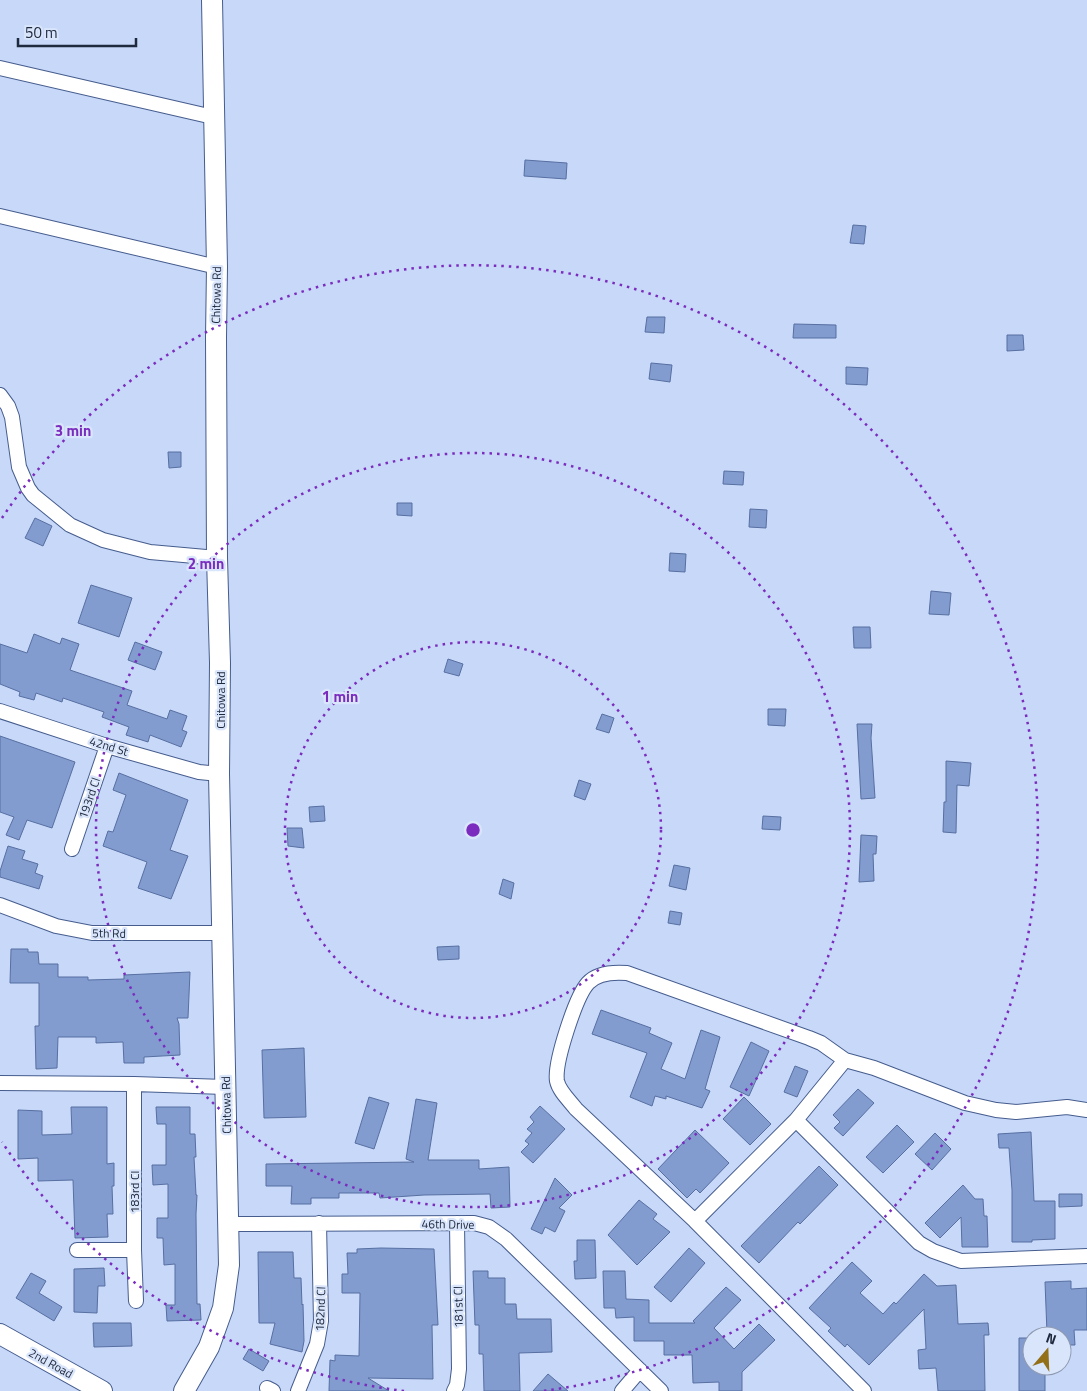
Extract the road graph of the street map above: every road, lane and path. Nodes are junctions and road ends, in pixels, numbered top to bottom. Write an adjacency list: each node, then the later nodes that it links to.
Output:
1 (212, 0): 3 (street, Chitowa Rd)
2 (0, 68): 3 (street)
3 (213, 117): 5 (street, Chitowa Rd)
4 (0, 216): 5 (street)
5 (217, 267): 7 (street, Chitowa Rd)
6 (0, 395): 7 (street)
7 (217, 558): 10 (street, Chitowa Rd)
8 (0, 711): 9 (street, 42nd St)
9 (107, 746): 10 (street, 42nd St); 11 (street, 193rd Cl)
10 (219, 774): 13 (street, Chitowa Rd)
11 (72, 849)
12 (0, 905): 13 (street, 5th Rd)
13 (222, 933): 17 (street, Chitowa Rd)
14 (845, 1060): 18 (street); 19 (street); 20 (street)
15 (0, 1083): 16 (street)
16 (134, 1084): 17 (street); 25 (street, 183rd Cl)
17 (226, 1087): 23 (street, Chitowa Rd)
18 (1087, 1110)
19 (796, 1120): 20 (street); 26 (street)
20 (695, 1221): 36 (street)
21 (319, 1223): 22 (street, 46th Drive); 23 (street, 46th Drive); 32 (street, 182nd Cl)
22 (457, 1223): 29 (street, 46th Drive); 33 (street, 181st Cl)
23 (228, 1224): 31 (street, Chitowa Rd)
24 (77, 1250): 25 (street)
25 (134, 1250): 27 (street, 183rd Cl)
26 (1087, 1256)
27 (136, 1301)
28 (0, 1334): 30 (street, 2nd Road)
29 (640, 1370): 34 (street); 35 (street, 46th Drive)
30 (102, 1391)
31 (184, 1391)
32 (298, 1391)
33 (454, 1391)
34 (622, 1391)
35 (661, 1391)
36 (864, 1391)

